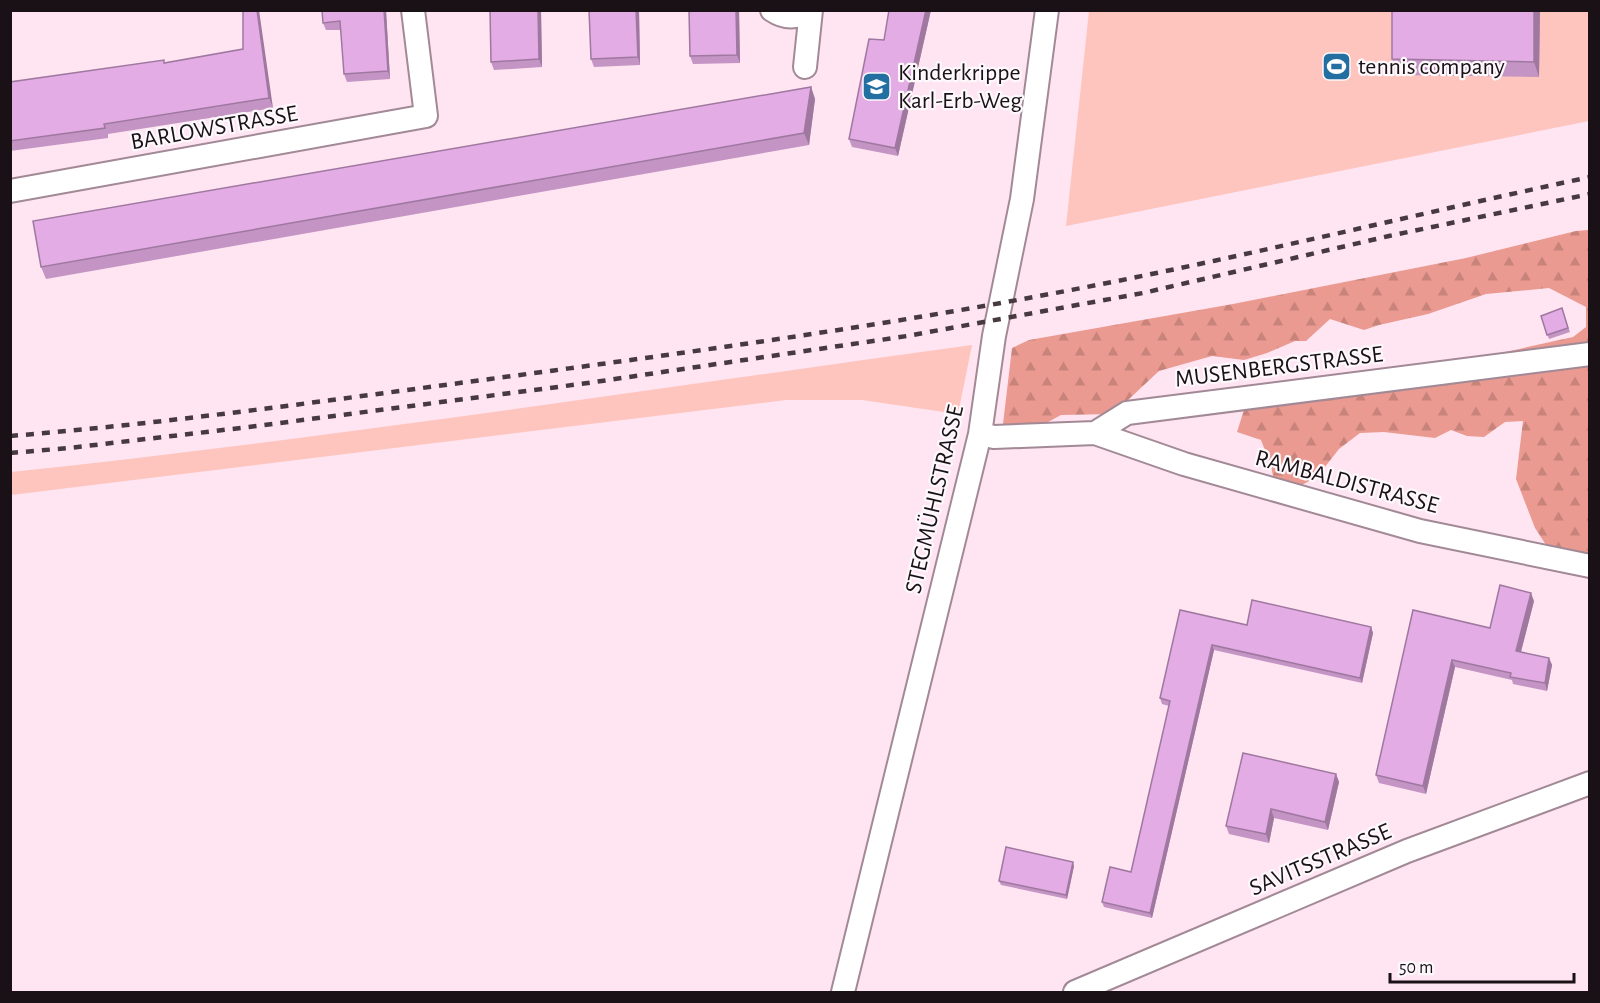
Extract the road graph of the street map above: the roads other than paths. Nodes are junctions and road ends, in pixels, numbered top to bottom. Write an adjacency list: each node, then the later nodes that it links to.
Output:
1 (414, 10): 6 (street, BARLOWSTRASSE)
2 (772, 10): 3 (street)
3 (810, 10): 5 (street)
4 (1047, 10): 9 (street, STEGMÜHLSTRASSE)
5 (805, 67)
6 (10, 191)
7 (1590, 354): 8 (street, MUSENBERGSTRASSE)
8 (1095, 433): 9 (street, MUSENBERGSTRASSE); 10 (street, RAMBALDISTRASSE)
9 (980, 434): 12 (street, STEGMÜHLSTRASSE)
10 (1590, 566)
11 (1590, 783): 13 (street, SAVITSSTRASSE)
12 (843, 993)
13 (1075, 993)

